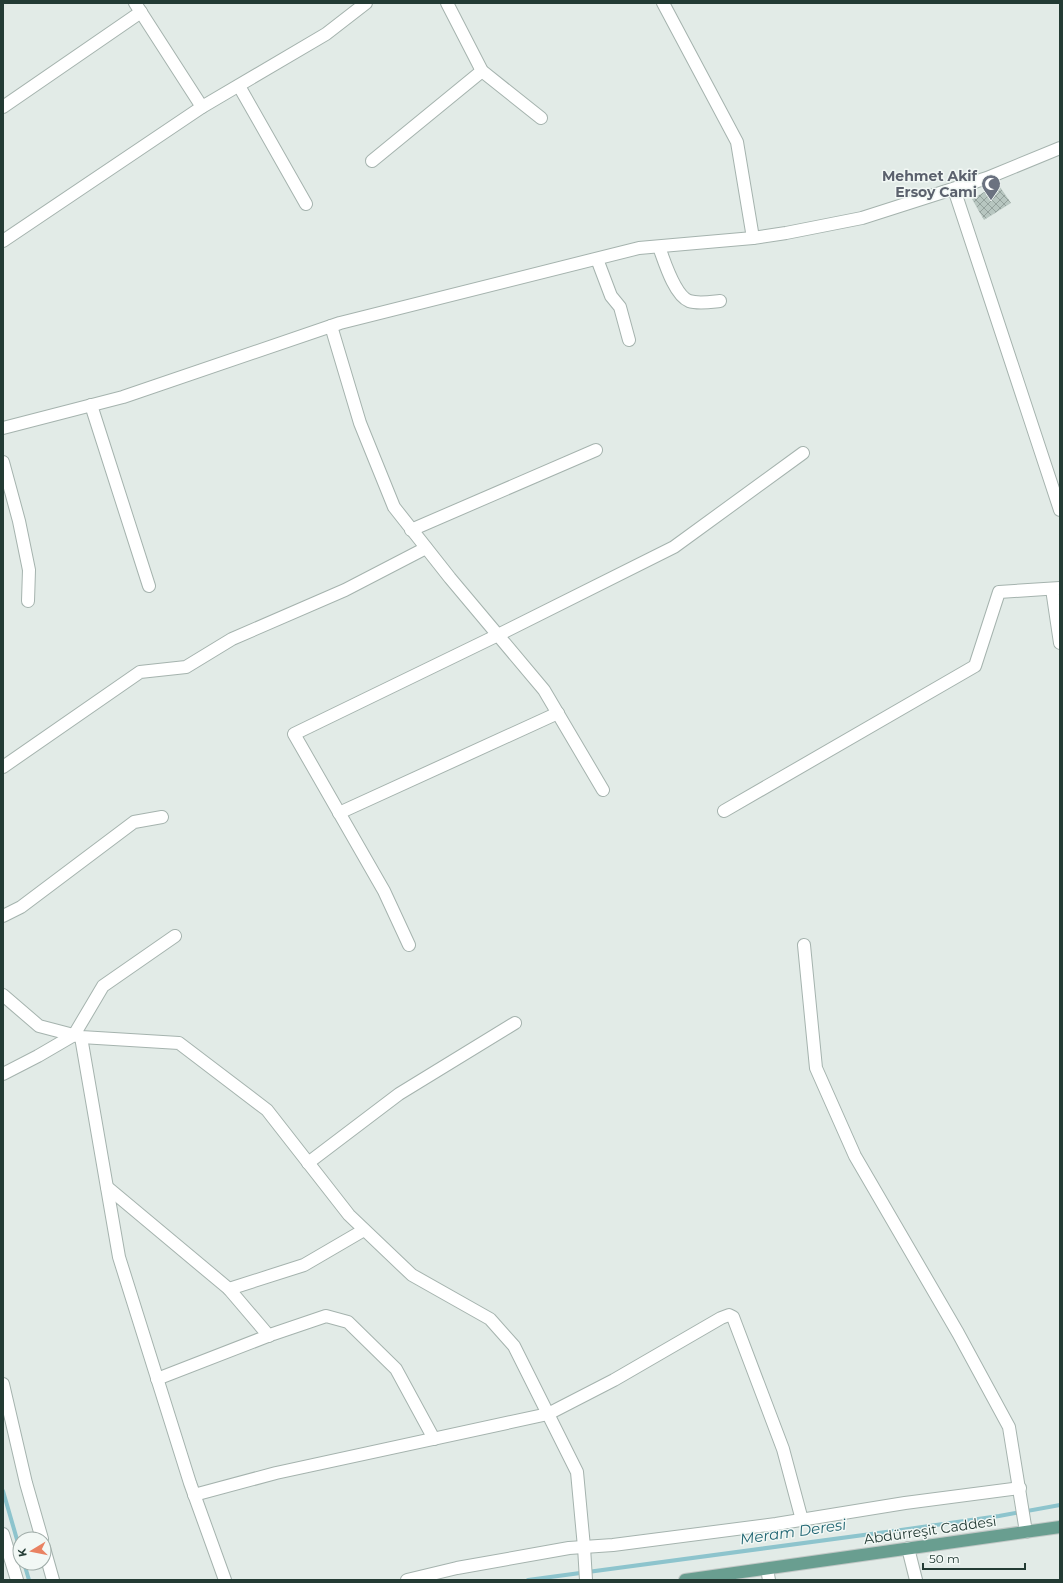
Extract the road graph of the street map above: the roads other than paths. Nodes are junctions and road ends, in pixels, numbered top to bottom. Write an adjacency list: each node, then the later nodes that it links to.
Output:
1 (366, 3): 6 (street)
2 (447, 3): 5 (street)
3 (663, 3): 14 (street)
4 (138, 8): 7 (street); 8 (street)
5 (482, 71): 9 (street); 11 (street)
6 (239, 86): 8 (street); 13 (street)
7 (3, 107)
8 (202, 107): 15 (street)
9 (540, 118)
10 (1060, 148): 12 (street)
11 (372, 161)
12 (954, 189): 14 (street); 26 (street)
13 (306, 204)
14 (753, 238): 16 (street)
15 (3, 242)
16 (659, 246): 17 (street); 18 (street)
17 (597, 259): 19 (street); 20 (street)
18 (720, 301)
19 (331, 326): 21 (street); 27 (street)
20 (628, 340)
21 (91, 406): 22 (street); 29 (street)
22 (3, 428)
23 (596, 450): 27 (street)
24 (804, 453): 32 (street)
25 (3, 462): 31 (street)
26 (1060, 510)
27 (412, 530): 28 (street)
28 (426, 548): 32 (street); 35 (street)
29 (149, 586)
30 (1056, 589): 33 (street); 37 (street)
31 (28, 601)
32 (498, 635): 34 (street); 38 (street)
33 (1060, 643)
34 (558, 713): 36 (street); 38 (street)
35 (3, 767)
36 (603, 790)
37 (724, 810)
38 (339, 813): 42 (street)
39 (162, 817): 40 (street)
40 (3, 916)
41 (175, 936): 46 (street)
42 (409, 945)
43 (804, 946): 57 (street)
44 (3, 995): 46 (street)
45 (515, 1023): 48 (street)
46 (78, 1036): 47 (street); 48 (street); 49 (street)
47 (3, 1074)
48 (308, 1163): 50 (street)
49 (107, 1187): 51 (street); 53 (street)
50 (364, 1230): 51 (street); 55 (street)
51 (229, 1289): 52 (street)
52 (268, 1336): 53 (street); 56 (street)
53 (157, 1379): 58 (street)
54 (3, 1384): 62 (street)
55 (548, 1414): 56 (street); 59 (street); 64 (street)
56 (434, 1439): 58 (street)
57 (1020, 1488): 59 (street); 60 (street)
58 (194, 1495): 68 (street)
59 (802, 1520): 64 (street)
60 (1025, 1526): 61 (main road, Abdürreşit Caddesi); 65 (main road, Abdürreşit Caddesi)
61 (1060, 1527)
62 (40, 1531)
63 (3, 1534): 67 (street)
64 (584, 1546): 69 (street); 70 (street)
65 (908, 1548): 66 (main road, Abdürreşit Caddesi); 72 (street)
66 (768, 1574): 71 (main road, Abdürreşit Caddesi)
67 (16, 1580)
68 (225, 1580)
69 (407, 1580)
70 (586, 1580)
71 (684, 1580)
72 (916, 1580)

